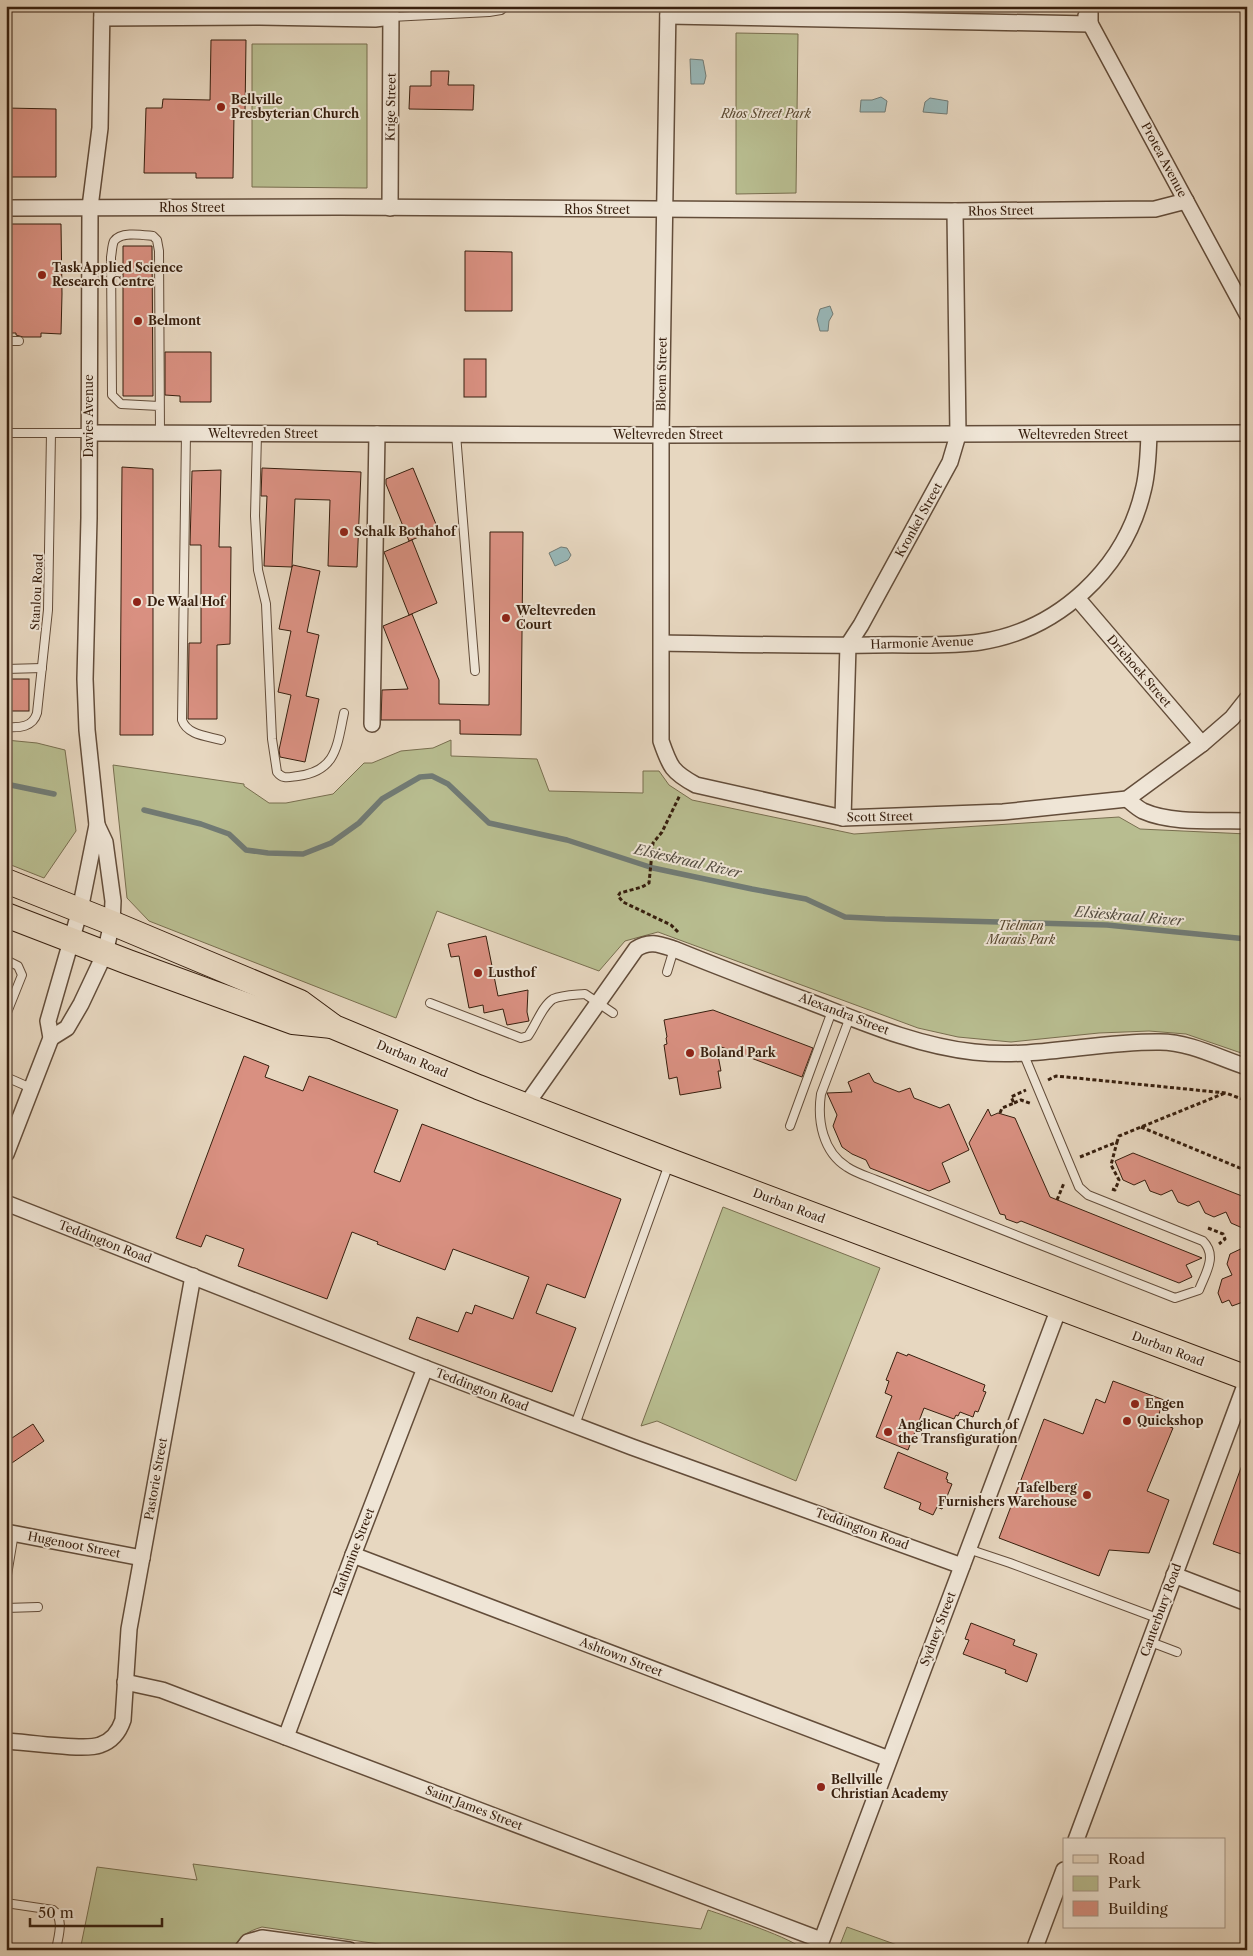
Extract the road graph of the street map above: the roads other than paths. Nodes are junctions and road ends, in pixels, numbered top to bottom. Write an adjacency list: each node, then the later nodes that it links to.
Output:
1 (12, 6): 5 (lane)
2 (506, 6): 8 (lane)
3 (1081, 6): 9 (street, Protea Avenue)
4 (1090, 6): 9 (street)
5 (6, 8)
6 (668, 11): 9 (street); 14 (street, Bloem Street)
7 (102, 12): 8 (street); 12 (street, Davies Avenue)
8 (391, 12): 13 (street, Krige Street)
9 (1090, 24): 10 (street, Protea Avenue)
10 (1186, 201): 15 (street, Rhos Street); 16 (street, Protea Avenue)
11 (6, 208): 12 (street, Rhos Street)
12 (90, 208): 13 (street, Rhos Street); 21 (street, Davies Avenue)
13 (390, 208): 14 (street, Rhos Street)
14 (665, 210): 15 (street, Rhos Street); 29 (street, Bloem Street)
15 (955, 212): 30 (street, Kronkel Street)
16 (1247, 314)
17 (6, 341): 18 (lane)
18 (19, 341)
19 (159, 406): 19 (lane); 22 (lane)
20 (51, 433): 21 (lane); 25 (lane); 35 (lane, Stanlou Road)
21 (90, 433): 22 (street, Weltevreden Street); 48 (street, Davies Avenue)
22 (160, 433): 23 (street, Weltevreden Street)
23 (186, 433): 26 (street, Weltevreden Street); 42 (lane)
24 (1247, 433): 31 (street, Weltevreden Street)
25 (6, 434)
26 (257, 434): 27 (street, Weltevreden Street); 39 (lane)
27 (377, 434): 28 (street, Weltevreden Street); 40 (street)
28 (456, 434): 29 (street, Weltevreden Street); 37 (lane)
29 (661, 435): 30 (street, Weltevreden Street); 33 (street, Bloem Street)
30 (958, 435): 31 (street, Weltevreden Street); 34 (street, Kronkel Street)
31 (1149, 435): 32 (street, Harmonie Avenue)
32 (1077, 598): 34 (street, Harmonie Avenue); 44 (street, Driehoek Street)
33 (662, 644): 34 (street, Harmonie Avenue); 43 (street, Bloem Street)
34 (848, 645): 46 (street, Kronkel Street)
35 (42, 668): 36 (lane); 41 (lane, Stanlou Road)
36 (6, 670)
37 (475, 671)
38 (1247, 699): 44 (street)
39 (344, 713)
40 (372, 724)
41 (6, 727)
42 (221, 740)
43 (661, 741): 46 (street, Scott Street)
44 (1202, 744): 45 (street)
45 (1127, 799): 46 (street, Scott Street); 47 (street)
46 (843, 818)
47 (1247, 821)
48 (97, 825): 50 (street, Davies Avenue); 52 (street, Davies Avenue)
49 (6, 881): 50 (main road, Durban Road)
50 (80, 910): 52 (main road, Durban Road); 53 (street, Davies Avenue)
51 (6, 915): 53 (main road, Durban Road)
52 (112, 923): 55 (street, Davies Avenue); 64 (main road, Durban Road)
53 (72, 940): 55 (main road, Durban Road); 65 (street, Davies Avenue)
54 (676, 949): 57 (lane); 59 (street, Alexandra Street); 60 (street, Alexandra Street)
55 (104, 953): 64 (main road, Durban Road); 65 (street, Davies Avenue)
56 (6, 960): 61 (lane)
57 (666, 972)
58 (430, 1003): 59 (lane)
59 (598, 1003): 62 (lane); 70 (street, Alexandra Street)
60 (832, 1011): 63 (street, Alexandra Street); 71 (lane)
61 (6, 1013)
62 (612, 1013)
63 (850, 1017): 66 (street, Alexandra Street); 66 (lane)
64 (334, 1027): 70 (main road, Durban Road)
65 (51, 1038): 69 (street)
66 (1024, 1055): 67 (street, Alexandra Street)
67 (1247, 1068)
68 (6, 1077): 69 (lane)
69 (31, 1088): 72 (street)
70 (526, 1106): 73 (main road, Durban Road)
71 (790, 1126)
72 (6, 1154)
73 (670, 1161): 76 (main road, Durban Road); 79 (lane)
74 (6, 1203): 75 (street, Teddington Road)
75 (193, 1276): 77 (street, Teddington Road); 83 (street, Pastorie Street)
76 (1059, 1308): 78 (main road, Durban Road); 81 (street, Sydney Street)
77 (425, 1368): 79 (street, Teddington Road); 82 (street, Rathmine Street)
78 (1247, 1379): 85 (street, Canterbury Road)
79 (574, 1425): 84 (street, Teddington Road)
80 (10, 1532): 83 (street, Hugenoot Street); 86 (lane)
81 (968, 1549): 84 (street, Sydney Street); 90 (lane)
82 (352, 1555): 94 (street, Rathmine Street); 96 (street, Ashtown Street)
83 (142, 1558): 93 (street, Pastorie Street)
84 (962, 1566): 96 (street, Sydney Street)
85 (1174, 1575): 87 (street); 90 (street, Canterbury Road)
86 (6, 1581)
87 (1247, 1603)
88 (38, 1607): 89 (lane)
89 (6, 1608)
90 (1157, 1618): 91 (street, Canterbury Road)
91 (1148, 1641): 92 (lane); 97 (street, Canterbury Road)
92 (1177, 1652)
93 (126, 1682): 94 (street, Saint James Street); 95 (street, Pastorie Street)
94 (286, 1737): 100 (street, Saint James Street)
95 (6, 1741)
96 (890, 1759): 100 (street, Sydney Street)
97 (1077, 1838)
98 (1063, 1873): 104 (street)
99 (6, 1903): 102 (lane)
100 (819, 1945)
101 (245, 1946): 103 (street)
102 (56, 1950)
103 (349, 1950)
104 (1034, 1950)

